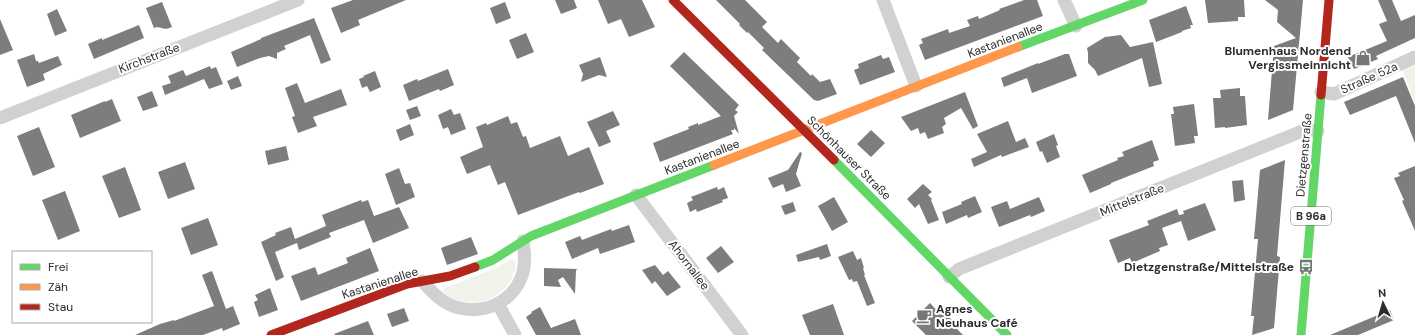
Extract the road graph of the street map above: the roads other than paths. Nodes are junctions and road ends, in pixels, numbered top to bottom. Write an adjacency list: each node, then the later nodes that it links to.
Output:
1 (298, 0): 11 (street, Kirchstraße)
2 (673, 0): 12 (street, Schönhauser Straße)
3 (883, 0): 9 (street)
4 (1064, 0): 7 (street)
5 (1144, 0): 7 (street, Kastanienallee)
6 (1329, 0): 10 (street, Dietzgenstraße / B 96a)
7 (1076, 26): 9 (street, Kastanienallee)
8 (1415, 56): 10 (street, Straße 52a)
9 (916, 86): 12 (street, Kastanienallee)
10 (1321, 92): 13 (street, Dietzgenstraße / B 96a)
11 (0, 118)
12 (804, 130): 14 (street, Kastanienallee); 16 (street, Schönhauser Straße)
13 (1318, 131): 16 (street, Mittelstraße); 25 (street, Dietzgenstraße / B 96a)
14 (636, 195): 15 (street, Kastanienallee); 23 (street, Ahornallee)
15 (523, 242): 17 (street, Kastanienallee); 18 (street)
16 (949, 277): 24 (street, Schönhauser Straße)
17 (422, 281): 18 (street); 19 (street, Kastanienallee)
18 (498, 304): 22 (street)
19 (302, 322): 20 (street, Kastanienallee); 21 (street)
20 (271, 335)
21 (307, 335)
22 (515, 335)
23 (742, 335)
24 (1007, 335)
25 (1301, 335)

